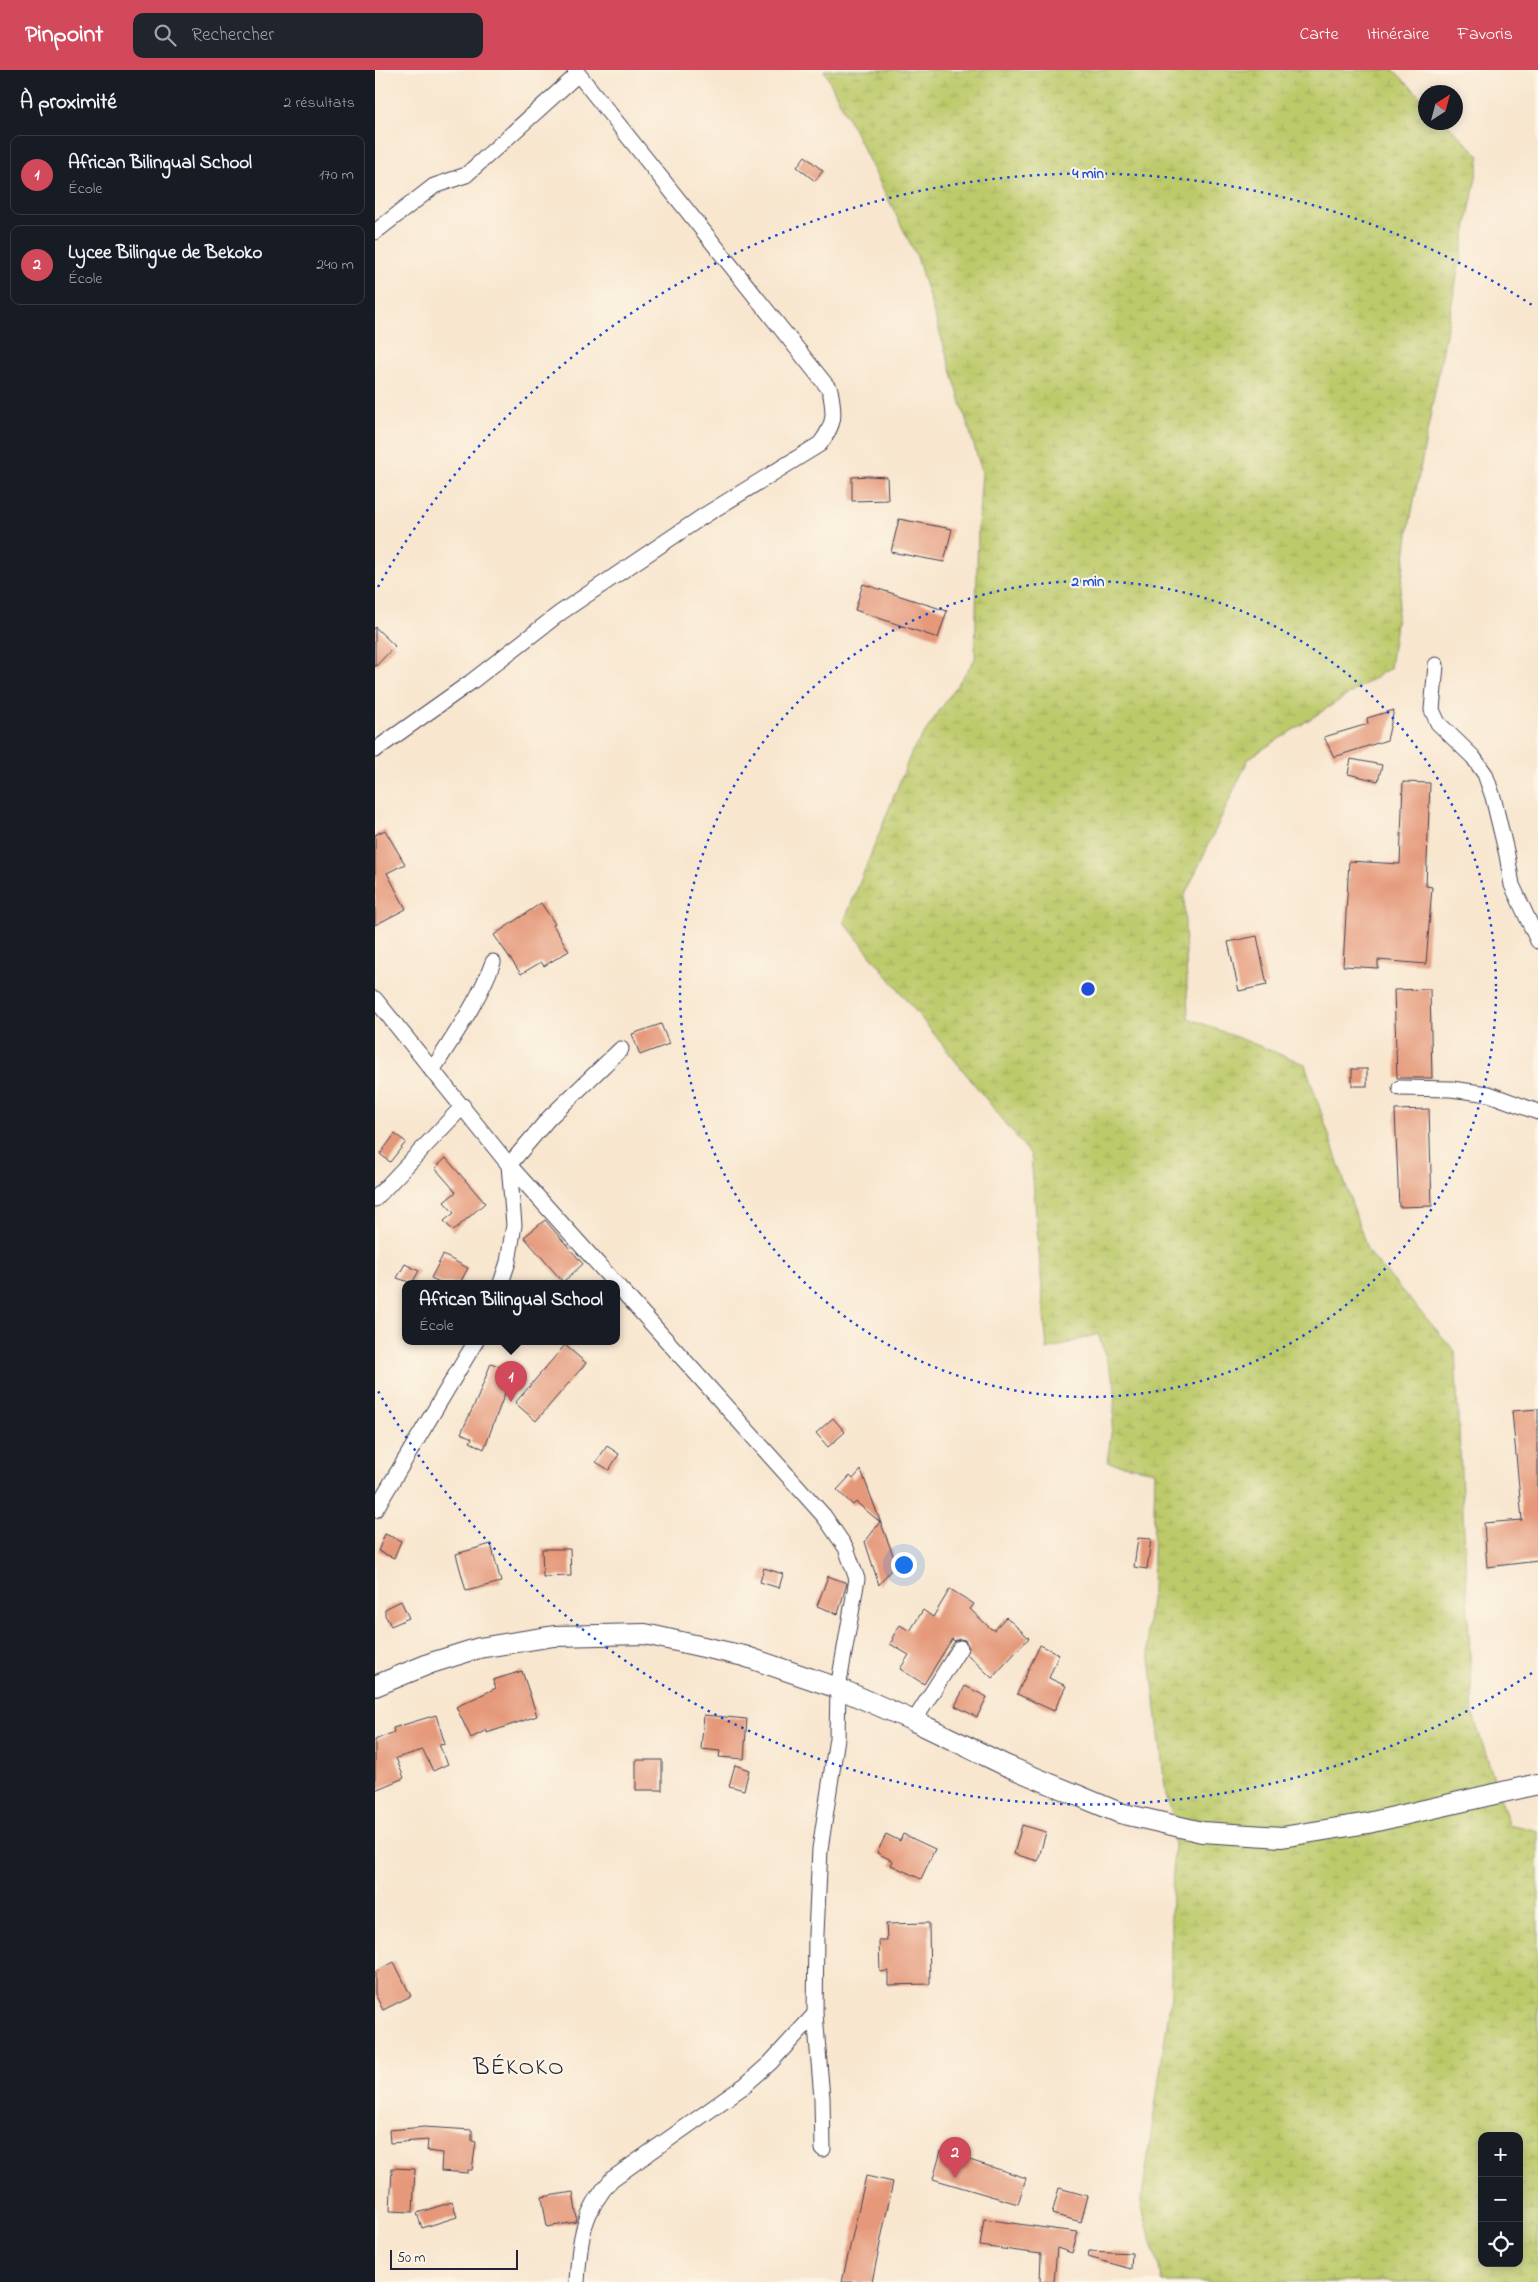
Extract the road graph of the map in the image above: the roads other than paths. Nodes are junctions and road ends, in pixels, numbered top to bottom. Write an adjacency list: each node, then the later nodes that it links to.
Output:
1 (576, 72): 2 (street); 4 (street)
2 (375, 232)
3 (1436, 665): 5 (street)
4 (375, 750)
5 (1538, 941)
6 (493, 962): 9 (street)
7 (375, 1000): 9 (street)
8 (621, 1049): 13 (street)
9 (432, 1070): 11 (street)
10 (1400, 1088): 12 (street)
11 (463, 1106): 13 (street); 14 (street)
12 (1538, 1112)
13 (509, 1166): 15 (street); 16 (street)
14 (375, 1199)
15 (502, 1280)
16 (612, 1280)
17 (620, 1288): 22 (street)
18 (474, 1345): 19 (street)
19 (375, 1510)
20 (960, 1648): 23 (street)
21 (375, 1686): 22 (main road)
22 (838, 1688): 23 (main road); 25 (street)
23 (914, 1721): 24 (main road)
24 (1538, 1784)
25 (815, 2014): 26 (street); 27 (street)
26 (823, 2149)
27 (577, 2282)

